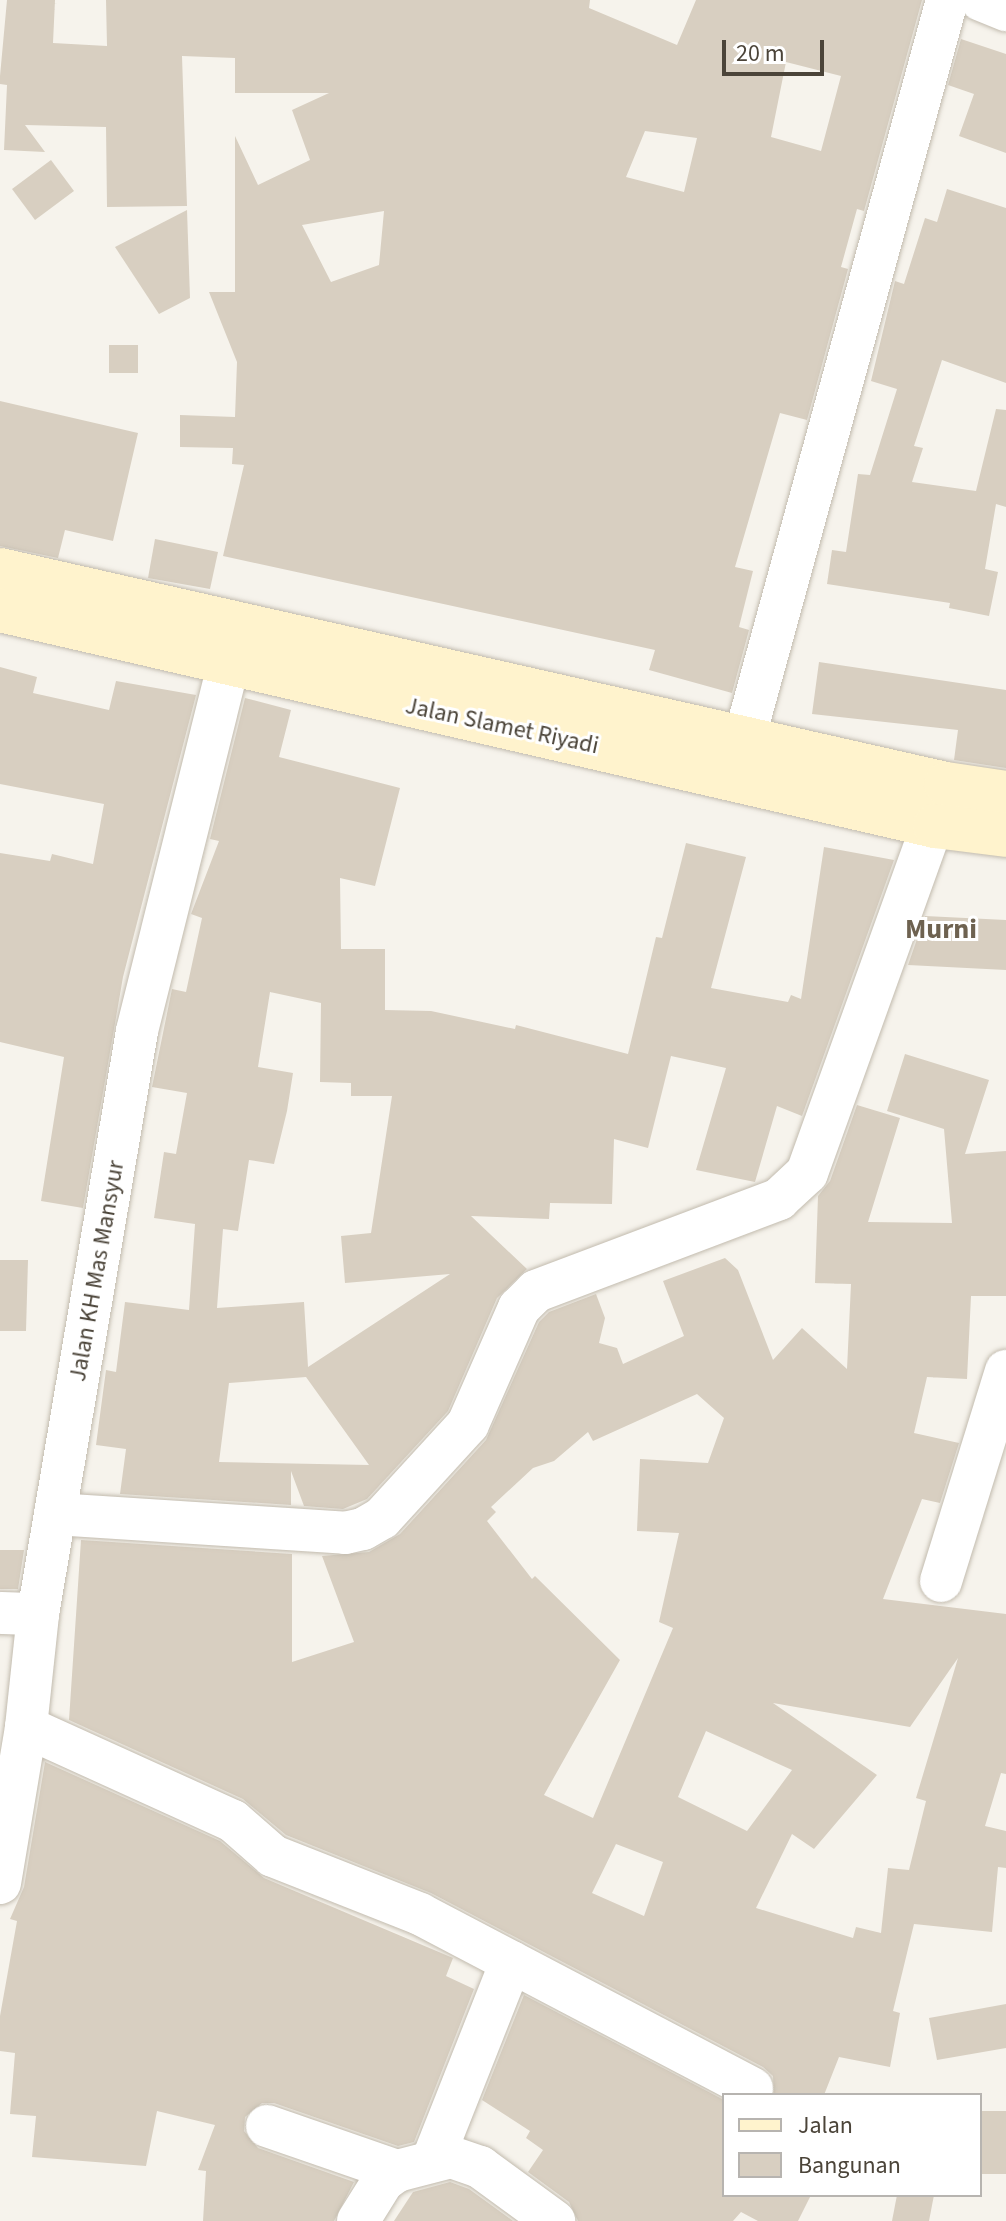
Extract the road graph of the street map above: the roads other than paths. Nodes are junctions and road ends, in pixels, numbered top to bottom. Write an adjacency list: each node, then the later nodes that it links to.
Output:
1 (947, 0): 7 (street)
2 (981, 0): 3 (street)
3 (1006, 10)
4 (0, 570): 7 (main road, Jalan Slamet Riyadi)
5 (0, 610): 6 (main road, Jalan Slamet Riyadi)
6 (228, 666): 10 (main road, Jalan Slamet Riyadi); 13 (street, Jalan KH Mas Mansyur)
7 (745, 736): 8 (main road, Jalan Slamet Riyadi)
8 (946, 784): 9 (main road, Jalan Slamet Riyadi); 10 (street)
9 (1006, 793)
10 (935, 826): 11 (main road, Jalan Slamet Riyadi); 13 (street)
11 (1006, 835)
12 (1006, 1371): 14 (street)
13 (55, 1514): 15 (street, Jalan KH Mas Mansyur)
14 (941, 1581)
15 (19, 1613): 16 (street, Jalan KH Mas Mansyur)
16 (26, 1727): 17 (street, Jalan KH Mas Mansyur); 18 (street)
17 (0, 1883)
18 (511, 1962): 19 (street); 21 (street)
19 (752, 2088)
20 (267, 2126): 21 (street)
21 (415, 2165): 22 (street); 23 (street)
22 (358, 2221)
23 (554, 2221)

